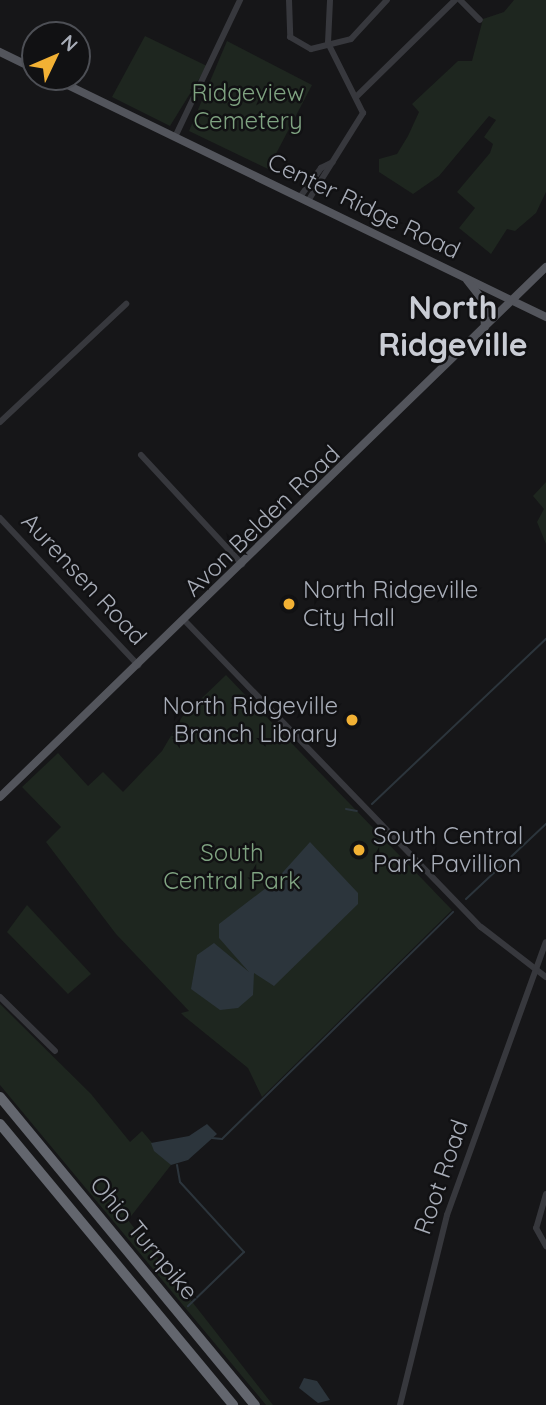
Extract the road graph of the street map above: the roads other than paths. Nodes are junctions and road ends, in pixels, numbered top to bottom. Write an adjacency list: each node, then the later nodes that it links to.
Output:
1 (240, 0): 12 (street)
2 (289, 0): 7 (street)
3 (330, 0): 7 (street)
4 (387, 0): 7 (street)
5 (457, 0): 6 (street); 11 (street)
6 (480, 20)
7 (329, 46): 11 (street)
8 (0, 52): 9 (main road)
9 (21, 62)
10 (80, 91): 12 (main road, Center Ridge Road)
11 (356, 97): 13 (street)
12 (175, 136): 13 (main road, Center Ridge Road)
13 (304, 199): 15 (main road, Center Ridge Road)
14 (546, 267): 16 (main road, Avon Belden Road)
15 (462, 275): 16 (main road, Center Ridge Road); 19 (main road)
16 (513, 300): 18 (main road, Center Ridge Road); 19 (main road, Avon Belden Road)
17 (126, 303): 20 (street)
18 (546, 317)
19 (485, 328): 23 (main road, Avon Belden Road)
20 (0, 422)
21 (141, 455): 23 (street)
22 (0, 518): 25 (street, Aurensen Road)
23 (243, 566): 24 (main road, Avon Belden Road)
24 (186, 622): 25 (main road, Avon Belden Road); 28 (street)
25 (140, 666): 26 (main road, Avon Belden Road)
26 (0, 797)
27 (546, 942): 28 (street, Root Road)
28 (534, 965): 29 (street); 38 (street, Root Road)
29 (546, 976)
30 (0, 997): 31 (street)
31 (55, 1051)
32 (0, 1097): 37 (highway, Ohio Turnpike)
33 (0, 1124): 36 (highway, Ohio Turnpike)
34 (546, 1194): 35 (street)
35 (546, 1246)
36 (233, 1405)
37 (255, 1405)
38 (400, 1405)

